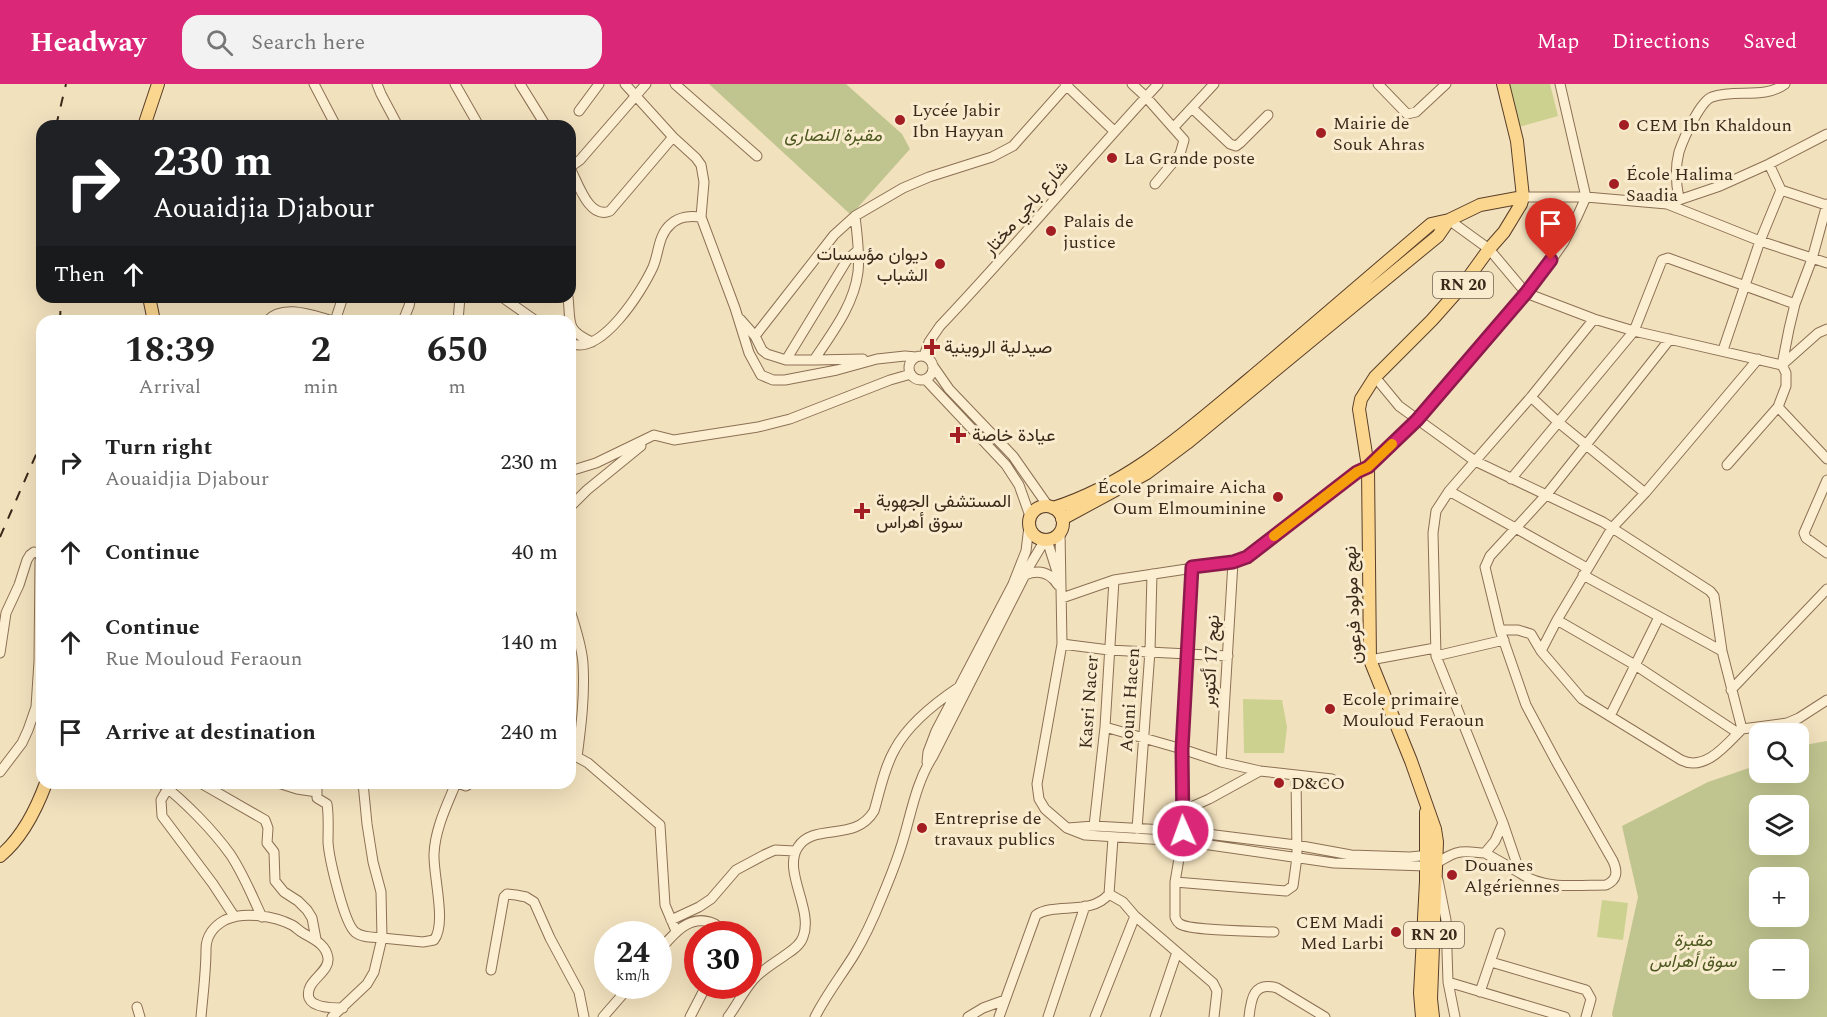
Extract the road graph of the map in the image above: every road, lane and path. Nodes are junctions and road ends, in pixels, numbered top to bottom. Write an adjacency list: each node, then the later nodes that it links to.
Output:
1 (158, 84): 24 (main road)
2 (314, 84): 25 (street)
3 (378, 84): 26 (street)
4 (454, 84): 27 (street)
5 (520, 84): 28 (street)
6 (599, 84): 22 (street)
7 (625, 84): 19 (street)
8 (646, 84): 19 (street)
9 (675, 84): 33 (street)
10 (1066, 84): 30 (street); 44 (street)
11 (1132, 84): 20 (street)
12 (1158, 84): 20 (street, شارع باجي مختار)
13 (1214, 84): 21 (street)
14 (1378, 84): 15 (street)
15 (1446, 84)
16 (1503, 84): 39 (main road)
17 (1560, 84): 40 (street)
18 (1782, 85): 41 (street)
19 (636, 95): 32 (street); 34 (street)
20 (1146, 97): 29 (street); 30 (street, شارع باجي مختار)
21 (1192, 108): 23 (street); 29 (street)
22 (579, 111)
23 (1268, 115)
24 (146, 120)
25 (333, 120)
26 (395, 120)
27 (475, 120)
28 (542, 120)
29 (1174, 127): 37 (street)
30 (1114, 131): 69 (street, شارع باجي مختار)
31 (1827, 134): 35 (street)
32 (673, 137): 36 (street); 45 (street)
33 (757, 156)
34 (576, 163)
35 (1769, 164): 38 (street); 41 (street)
36 (576, 179)
37 (1155, 184)
38 (1781, 190): 43 (street); 47 (street)
39 (1523, 197): 40 (street); 46 (main road); 48 (main road, RN 20)
40 (1586, 197): 42 (street); 53 (street)
41 (1679, 199): 42 (street)
42 (1668, 204): 47 (street)
43 (1826, 204): 50 (street)
44 (855, 216): 49 (street); 64 (street)
45 (701, 217): 56 (street); 66 (street)
46 (1449, 220): 48 (street); 96 (main road); 98 (main road)
47 (1761, 241): 50 (street); 52 (street)
48 (1489, 249): 53 (street); 77 (main road, RN 20)
49 (858, 250): 72 (street); 73 (street)
50 (1812, 258): 51 (street); 55 (street)
51 (1827, 263)
52 (1745, 286): 55 (street); 62 (street); 68 (street)
53 (1526, 293): 60 (street); 81 (street)
54 (511, 303): 59 (street)
55 (1795, 304): 74 (street)
56 (735, 308): 64 (street); 70 (street)
57 (274, 315): 58 (street)
58 (305, 315)
59 (528, 315)
60 (1594, 319): 62 (street); 79 (street)
61 (1827, 329): 74 (street)
62 (1634, 331): 65 (street); 82 (street)
63 (576, 334): 66 (street)
64 (755, 336): 72 (street)
65 (1670, 339): 68 (street); 84 (street)
66 (592, 342): 67 (street)
67 (576, 345)
68 (1723, 350): 71 (street)
69 (920, 357): 70 (street); 75 (street); 76 (street)
70 (877, 359): 73 (street)
71 (1758, 359): 74 (street); 94 (street)
72 (786, 360): 73 (street)
73 (814, 360)
74 (1782, 365): 80 (street)
75 (933, 366): 78 (street); 96 (street)
76 (911, 374): 78 (street); 83 (street)
77 (1375, 377): 81 (street); 88 (main road, RN 20)
78 (925, 379): 97 (street)
79 (1532, 397): 82 (street); 86 (street)
80 (1778, 406): 85 (street); 87 (street)
81 (1417, 420): 86 (street); 88 (street)
82 (1558, 422): 84 (street); 90 (street)
83 (654, 435): 89 (street); 95 (street)
84 (1587, 444): 93 (street); 94 (street)
85 (1827, 459)
86 (1475, 461): 90 (street); 92 (street)
87 (1727, 465)
88 (1368, 467): 104 (street); 126 (main road, نهج مولود فرعون / RN 20)
89 (576, 469)
90 (1511, 479): 93 (street)
91 (1827, 480): 103 (street)
92 (1449, 491): 99 (street); 122 (street)
93 (1547, 494): 99 (street); 100 (street)
94 (1645, 494): 100 (street)
95 (576, 501)
96 (1051, 507): 97 (main road); 98 (main road)
97 (1030, 521): 101 (main road); 128 (street)
98 (1061, 526): 101 (main road); 111 (street)
99 (1514, 528): 106 (street); 114 (street)
100 (1612, 528): 106 (street); 121 (street)
101 (1046, 540): 108 (street); 111 (street)
102 (36, 552): 123 (street)
103 (1827, 553)
104 (1233, 562): 105 (street); 125 (street, نهج 17 أكتوبر)
105 (1192, 567): 107 (street); 124 (street)
106 (1585, 571): 112 (street); 113 (street)
107 (1152, 574): 109 (street); 119 (street, Aouni Hacen)
108 (1025, 575): 111 (street); 128 (street)
109 (1114, 580): 111 (street); 118 (street, Kasri Nacer)
110 (1827, 589): 129 (street)
111 (1061, 590): 117 (street)
112 (1659, 617): 121 (street); 127 (street)
113 (1557, 620): 120 (street); 127 (street)
114 (1500, 630): 116 (street); 120 (street)
115 (576, 634): 136 (street)
116 (1504, 640): 122 (street); 165 (street)
117 (1062, 644): 118 (street); 154 (street)
118 (1109, 650): 119 (street); 133 (street, Kasri Nacer)
119 (1150, 651): 124 (street); 135 (street, Aouni Hacen)
120 (1540, 651): 132 (street)
121 (1722, 651): 129 (street)
122 (1436, 652): 126 (street); 152 (street)
123 (0, 653)
124 (1188, 654): 125 (street); 137 (street)
125 (1228, 656): 139 (street, نهج 17 أكتوبر)
126 (1370, 660): 164 (main road, نهج مولود فرعون / RN 20)
127 (1635, 665): 132 (street); 134 (street)
128 (962, 687): 160 (street); 197 (street)
129 (1731, 690): 134 (street)
130 (1827, 700): 134 (street)
131 (36, 707): 141 (street)
132 (1610, 716): 134 (street)
133 (1105, 727): 135 (street); 153 (street, Kasri Nacer)
134 (1740, 731)
135 (1144, 738): 137 (street); 155 (street, Aouni Hacen)
136 (576, 742)
137 (1182, 749): 139 (street); 151 (street)
138 (576, 758): 172 (street)
139 (1221, 762): 140 (street)
140 (1260, 771): 142 (street); 151 (street)
141 (0, 772)
142 (1296, 776): 143 (street); 159 (street)
143 (1332, 779)
144 (44, 789): 162 (main road)
145 (164, 789): 169 (street)
146 (168, 789): 171 (street)
147 (211, 789): 179 (street)
148 (317, 789): 178 (street)
149 (364, 789): 178 (street)
150 (455, 789): 178 (street)
151 (1182, 811): 156 (street)
152 (1503, 823): 161 (street); 165 (street)
153 (1094, 826): 154 (street); 155 (street)
154 (1067, 828): 157 (street)
155 (1137, 829): 156 (street)
156 (1183, 831): 158 (street); 159 (street)
157 (1113, 837): 158 (street); 167 (street)
158 (1182, 841): 163 (street); 166 (street)
159 (1296, 845): 163 (street); 164 (street)
160 (795, 851): 172 (street); 196 (street)
161 (1485, 853): 164 (street); 165 (street)
162 (0, 856)
163 (1297, 857): 164 (street); 166 (street)
164 (1435, 862): 183 (street); 206 (main road, RN 20); 207 (main road, RN 20)
165 (1520, 873)
166 (1175, 882): 175 (street)
167 (1109, 894): 168 (street); 170 (street)
168 (1085, 906): 187 (street); 200 (street)
169 (234, 916): 171 (street); 191 (street)
170 (1135, 916): 180 (street); 201 (street)
171 (262, 917): 179 (street)
172 (671, 920): 174 (street)
173 (684, 926): 174 (street)
174 (676, 931): 177 (street)
175 (1274, 932)
176 (1500, 933): 181 (street)
177 (672, 936)
178 (382, 938): 189 (street)
179 (316, 939): 189 (street)
180 (1177, 952): 202 (street); 203 (street)
181 (1491, 962): 184 (street); 210 (street)
182 (491, 970): 193 (street)
183 (1448, 982): 184 (street); 208 (street)
184 (1480, 992): 209 (street)
185 (619, 999): 194 (street)
186 (699, 999): 195 (street)
187 (1005, 999): 198 (street); 199 (street)
188 (137, 1007): 190 (street)
189 (342, 1008): 192 (street)
190 (140, 1017)
191 (201, 1017)
192 (332, 1017)
193 (584, 1017)
194 (603, 1017)
195 (690, 1017)
196 (729, 1017)
197 (815, 1017)
198 (968, 1017)
199 (999, 1017)
200 (1048, 1017)
201 (1095, 1017)
202 (1155, 1017)
203 (1214, 1017)
204 (1249, 1017): 205 (street)
205 (1325, 1017)
206 (1422, 1017)
207 (1433, 1017)
208 (1455, 1017)
209 (1565, 1017)
210 (1586, 1017)

